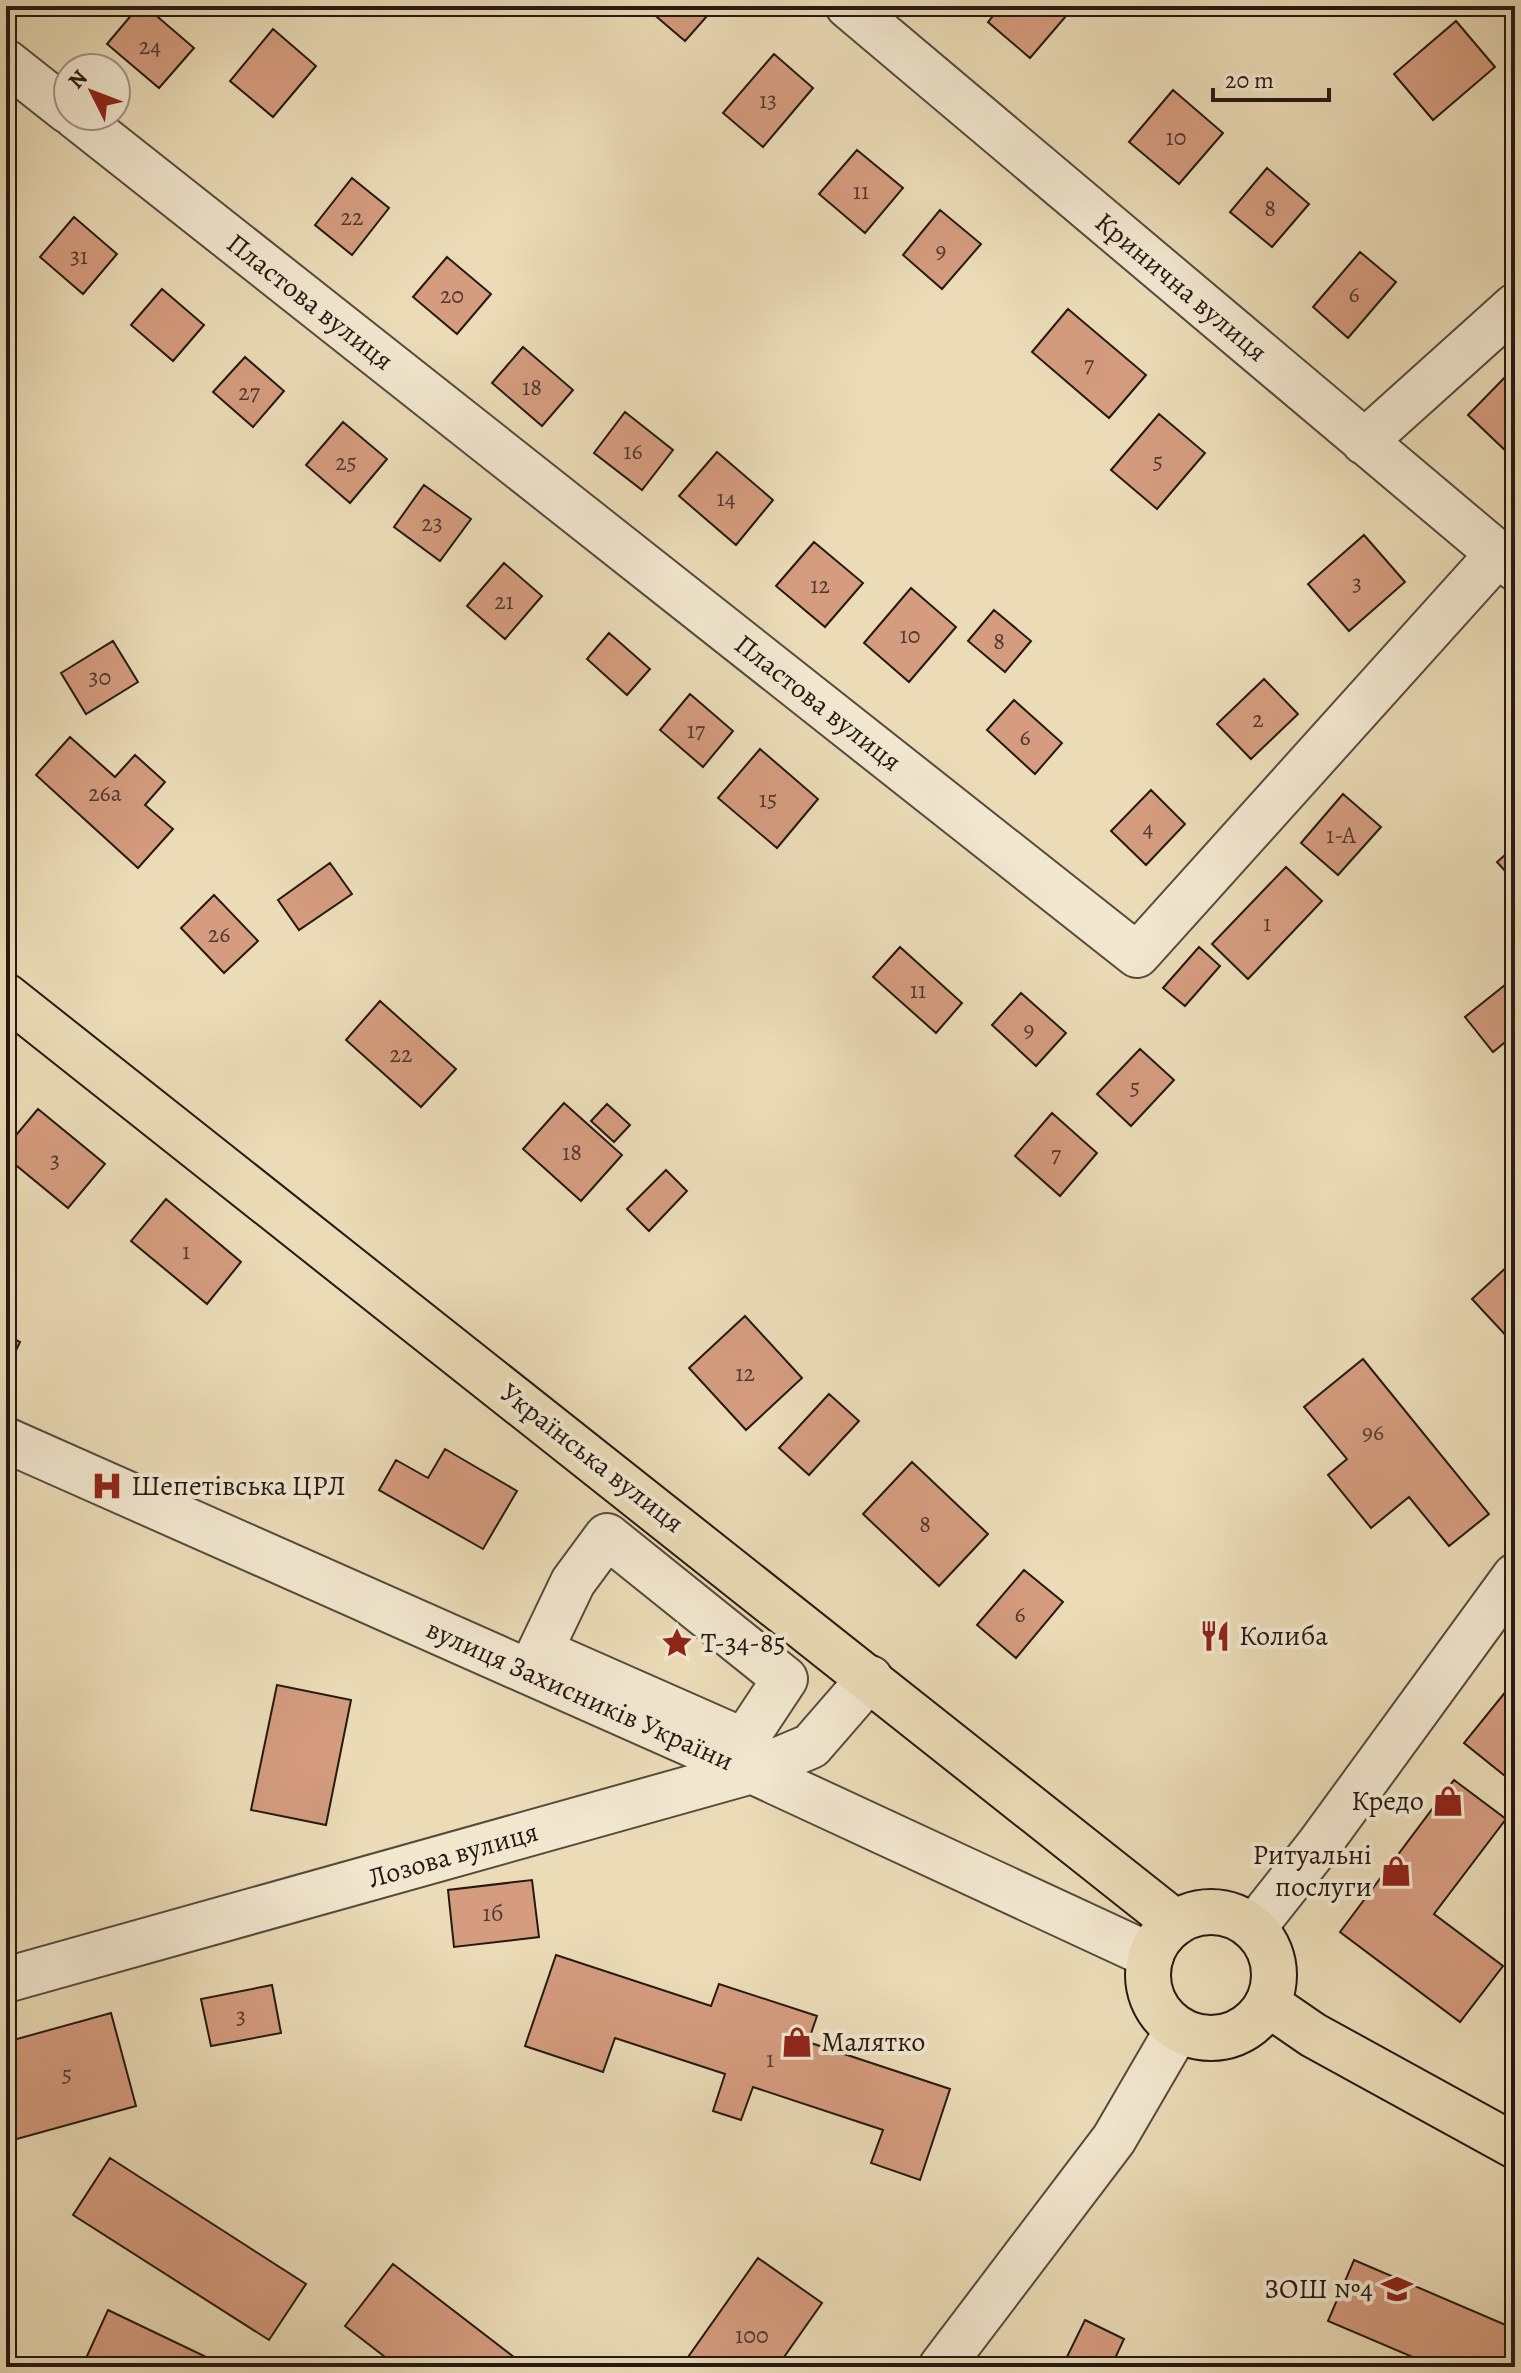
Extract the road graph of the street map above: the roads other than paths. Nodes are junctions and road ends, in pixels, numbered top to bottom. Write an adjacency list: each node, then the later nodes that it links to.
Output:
1 (848, 6): 6 (street, Кринична вулиця)
2 (6, 62): 3 (street)
3 (52, 98)
4 (95, 132): 7 (street, Пластова вулиця)
5 (1515, 306): 6 (street)
6 (1364, 442): 7 (street, Кринична вулиця)
7 (1507, 560)
8 (6, 996): 12 (main road, Українська вулиця)
9 (6, 1440): 13 (street, вулиця Захисників України)
10 (1515, 1576): 14 (street)
11 (540, 1651): 11 (street)
12 (870, 1678): 13 (street, Лозова вулиця); 15 (main road, Українська вулиця)
13 (752, 1771): 15 (street, вулиця Захисників України); 16 (street, Лозова вулиця)
14 (1254, 1927): 15 (main road); 17 (main road)
15 (1163, 1939): 18 (main road)
16 (6, 1980)
17 (1268, 2004): 18 (main road); 19 (main road)
18 (1178, 2029): 20 (street)
19 (1515, 2146)
20 (941, 2367)

